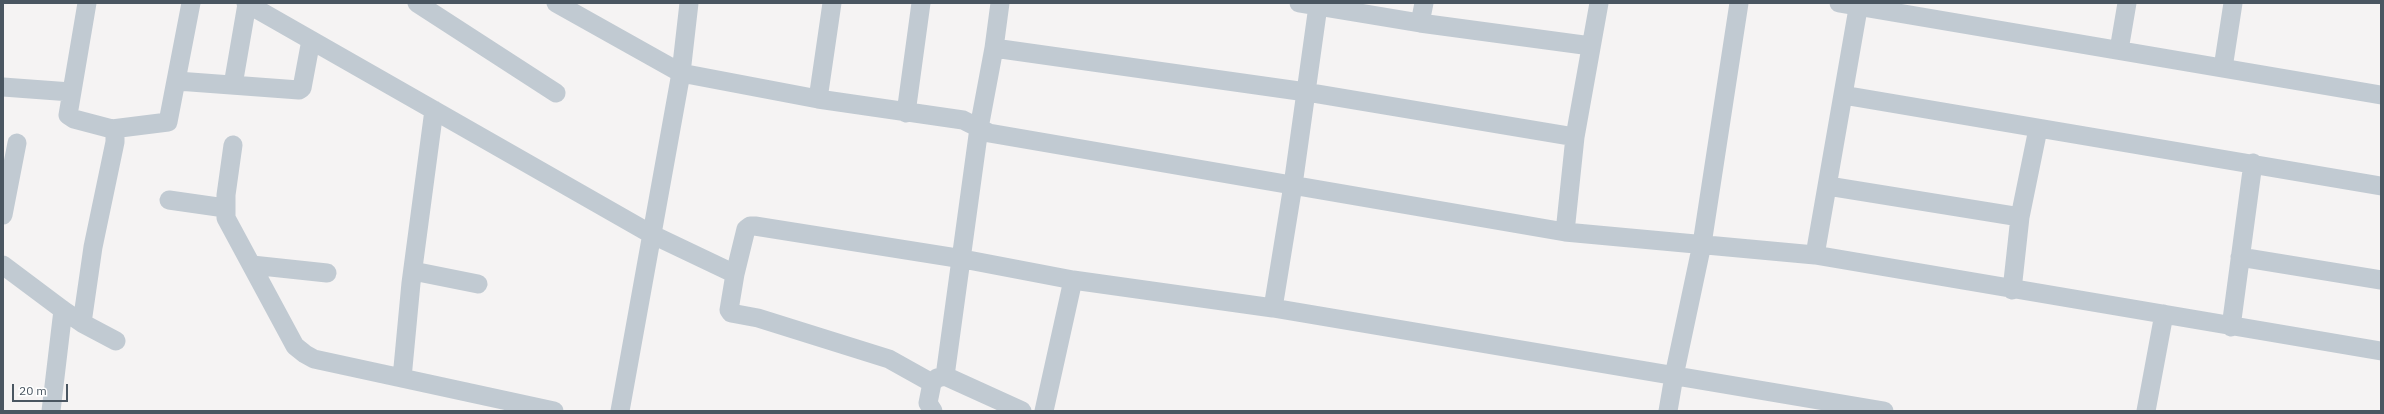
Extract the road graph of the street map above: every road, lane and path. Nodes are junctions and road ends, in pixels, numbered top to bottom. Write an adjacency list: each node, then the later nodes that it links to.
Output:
1 (87, 3): 29 (street)
2 (191, 3): 26 (street)
3 (248, 3): 20 (street); 27 (street)
4 (417, 3): 31 (street)
5 (556, 3): 25 (street)
6 (689, 3): 25 (street)
7 (832, 3): 34 (street)
8 (921, 3): 36 (street)
9 (1000, 3): 22 (street)
10 (1299, 3): 18 (street)
11 (1424, 3): 19 (street)
12 (1599, 3): 21 (street)
13 (1739, 3): 54 (street)
14 (1839, 3): 17 (street)
15 (2127, 3): 23 (street)
16 (2233, 3): 24 (street)
17 (1858, 5): 23 (street); 32 (street)
18 (1318, 6): 19 (street); 30 (street)
19 (1420, 23): 21 (street)
20 (311, 40): 27 (street); 35 (street)
21 (1590, 46): 40 (street)
22 (994, 48): 30 (street); 37 (street)
23 (2119, 50): 24 (street)
24 (2223, 68): 33 (street)
25 (681, 73): 34 (street); 53 (street)
26 (177, 81): 27 (street); 38 (street)
27 (233, 85)
28 (3, 87): 29 (street)
29 (71, 92): 38 (street)
30 (1306, 92): 40 (street); 45 (street)
31 (556, 93)
32 (1843, 95): 39 (street); 46 (street)
33 (2381, 95)
34 (818, 99): 36 (street)
35 (434, 110): 53 (street); 60 (street)
36 (906, 113): 37 (street)
37 (979, 128): 45 (street); 57 (street)
38 (112, 129): 70 (street)
39 (2038, 129): 43 (street); 51 (street)
40 (1575, 137): 52 (street)
41 (17, 143): 44 (street)
42 (233, 145): 49 (street)
43 (2254, 163): 47 (street); 56 (street)
44 (5, 184): 50 (street)
45 (1293, 185): 52 (street); 67 (street)
46 (1828, 186): 51 (street); 55 (street)
47 (2381, 186)
48 (169, 200): 49 (street)
49 (225, 208): 59 (street)
50 (3, 215)
51 (2020, 217): 66 (street)
52 (1565, 232): 54 (street)
53 (652, 234): 62 (street); 79 (street)
54 (1702, 244): 55 (street); 74 (street)
55 (1815, 255): 66 (street)
56 (2240, 257): 64 (street); 71 (street)
57 (963, 259): 62 (street); 63 (street); 76 (street)
58 (3, 265): 68 (street)
59 (252, 266): 61 (street); 75 (street)
60 (413, 271): 65 (street); 75 (street)
61 (327, 273)
62 (735, 274): 76 (street)
63 (1073, 280): 67 (street); 82 (street)
64 (2381, 280)
65 (478, 284)
66 (2012, 290): 69 (street)
67 (1273, 308): 74 (street)
68 (62, 310): 70 (street); 77 (street)
69 (2164, 314): 71 (street); 85 (street)
70 (82, 324): 72 (street)
71 (2231, 327): 73 (street)
72 (116, 340)
73 (2381, 351)
74 (1674, 376): 83 (street); 84 (street)
75 (402, 378): 78 (street)
76 (938, 379): 80 (street); 81 (street)
77 (51, 411)
78 (554, 411)
79 (620, 411)
80 (933, 411)
81 (1022, 411)
82 (1044, 411)
83 (1668, 411)
84 (1884, 411)
85 (2146, 411)

